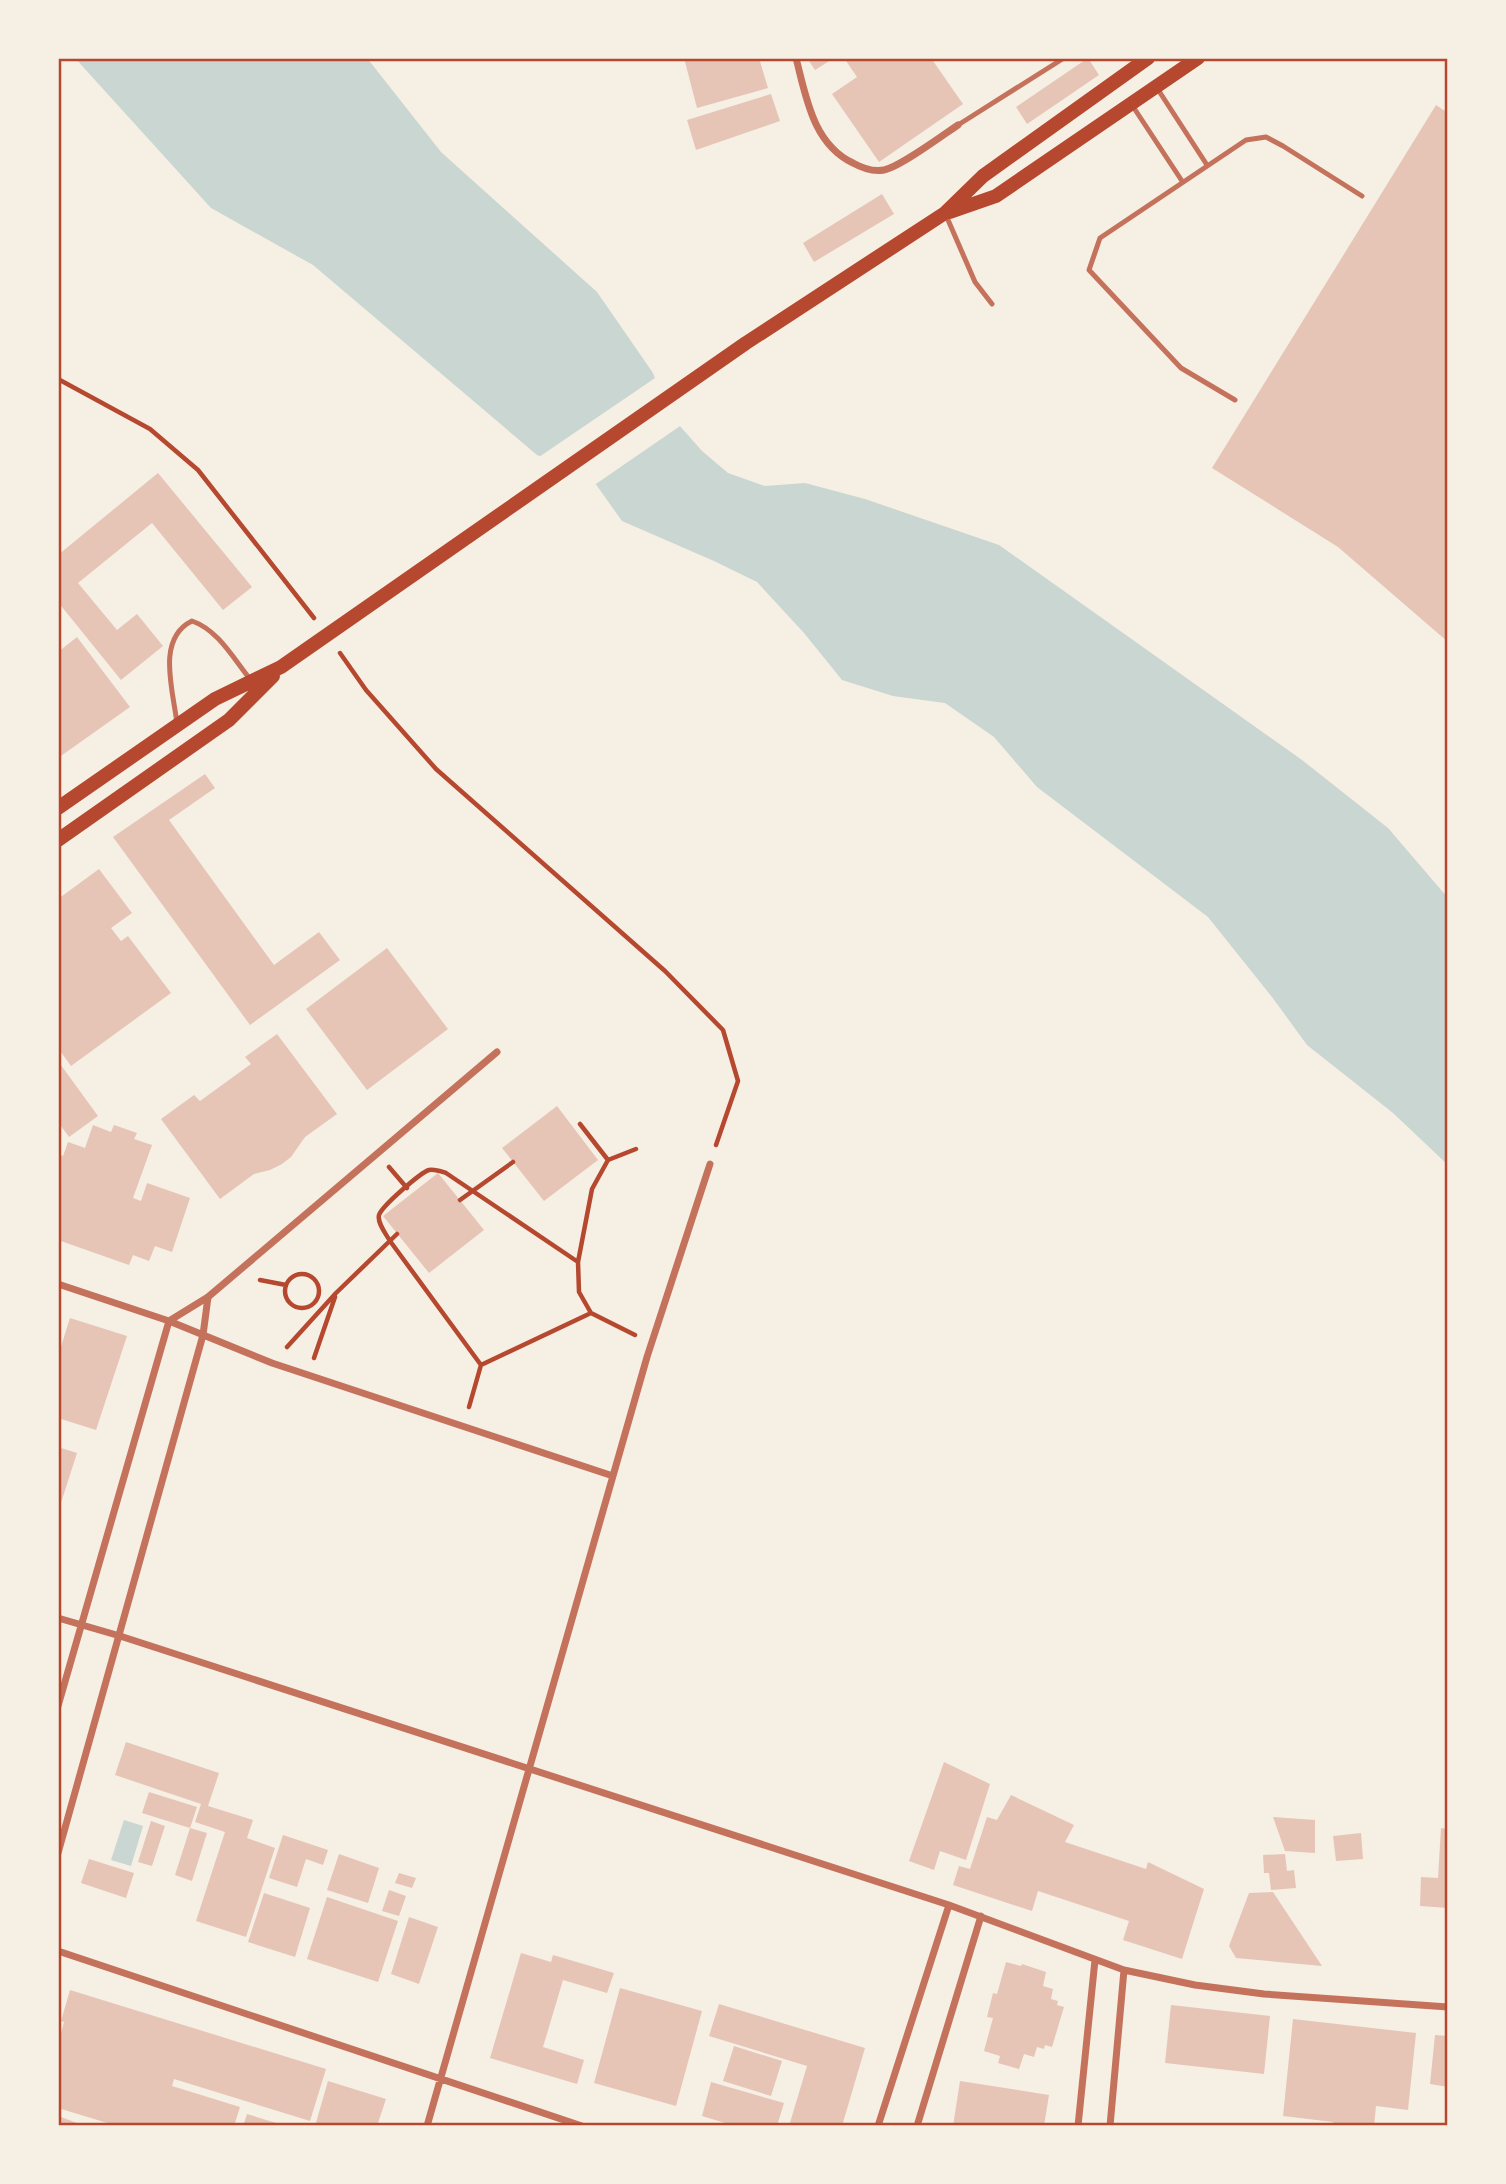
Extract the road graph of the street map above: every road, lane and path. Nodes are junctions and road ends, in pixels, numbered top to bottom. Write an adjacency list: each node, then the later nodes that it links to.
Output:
1 (796, 58): 8 (street)
2 (1064, 58): 8 (lane)
3 (1148, 58): 5 (main road)
4 (1198, 58): 6 (main road)
5 (1132, 70): 7 (main road); 12 (main road)
6 (1156, 86): 7 (main road); 9 (lane)
7 (1130, 103): 10 (lane); 12 (main road)
8 (958, 125)
9 (1207, 165): 10 (lane); 11 (lane)
10 (1182, 181): 15 (lane)
11 (1362, 196)
12 (945, 213): 13 (lane); 18 (main road)
13 (992, 303)
14 (58, 379): 16 (path)
15 (1235, 400)
16 (315, 619)
17 (337, 650): 28 (path)
18 (281, 667): 19 (main road); 22 (main road)
19 (251, 682): 20 (main road); 20 (lane)
20 (177, 725): 21 (main road)
21 (58, 808)
22 (58, 839)
23 (497, 1052): 37 (street)
24 (580, 1124): 26 (path)
25 (636, 1149): 26 (path)
26 (608, 1160): 33 (path)
27 (513, 1162): 29 (path)
28 (710, 1164): 41 (street)
29 (472, 1191): 30 (path); 32 (path); 33 (path)
30 (460, 1200)
31 (397, 1234): 32 (path)
32 (390, 1241): 36 (path); 43 (path)
33 (578, 1262): 38 (path)
34 (312, 1278): 34 (path)
35 (58, 1284): 39 (street)
36 (336, 1293): 42 (path); 44 (path)
37 (208, 1297): 39 (street); 40 (street)
38 (591, 1313): 41 (path); 43 (path)
39 (169, 1321): 40 (street); 48 (street)
40 (203, 1335): 42 (street); 49 (street)
41 (652, 1343): 46 (street)
42 (272, 1363): 44 (street)
43 (481, 1365): 45 (path)
44 (309, 1376): 45 (street)
45 (465, 1425): 46 (street)
46 (613, 1476): 51 (street)
47 (58, 1618): 48 (street)
48 (81, 1626): 49 (street); 50 (street)
49 (120, 1636): 51 (street); 52 (street)
50 (58, 1706)
51 (530, 1769): 53 (street); 59 (street)
52 (58, 1853)
53 (949, 1905): 54 (street); 62 (street)
54 (981, 1916): 56 (street); 63 (street)
55 (58, 1951): 59 (street)
56 (1095, 1960): 57 (street); 64 (street)
57 (1124, 1970): 58 (street); 65 (street)
58 (1448, 2007)
59 (442, 2078): 60 (street); 61 (street)
60 (427, 2126)
61 (582, 2126)
62 (877, 2126)
63 (917, 2126)
64 (1079, 2126)
65 (1110, 2126)

